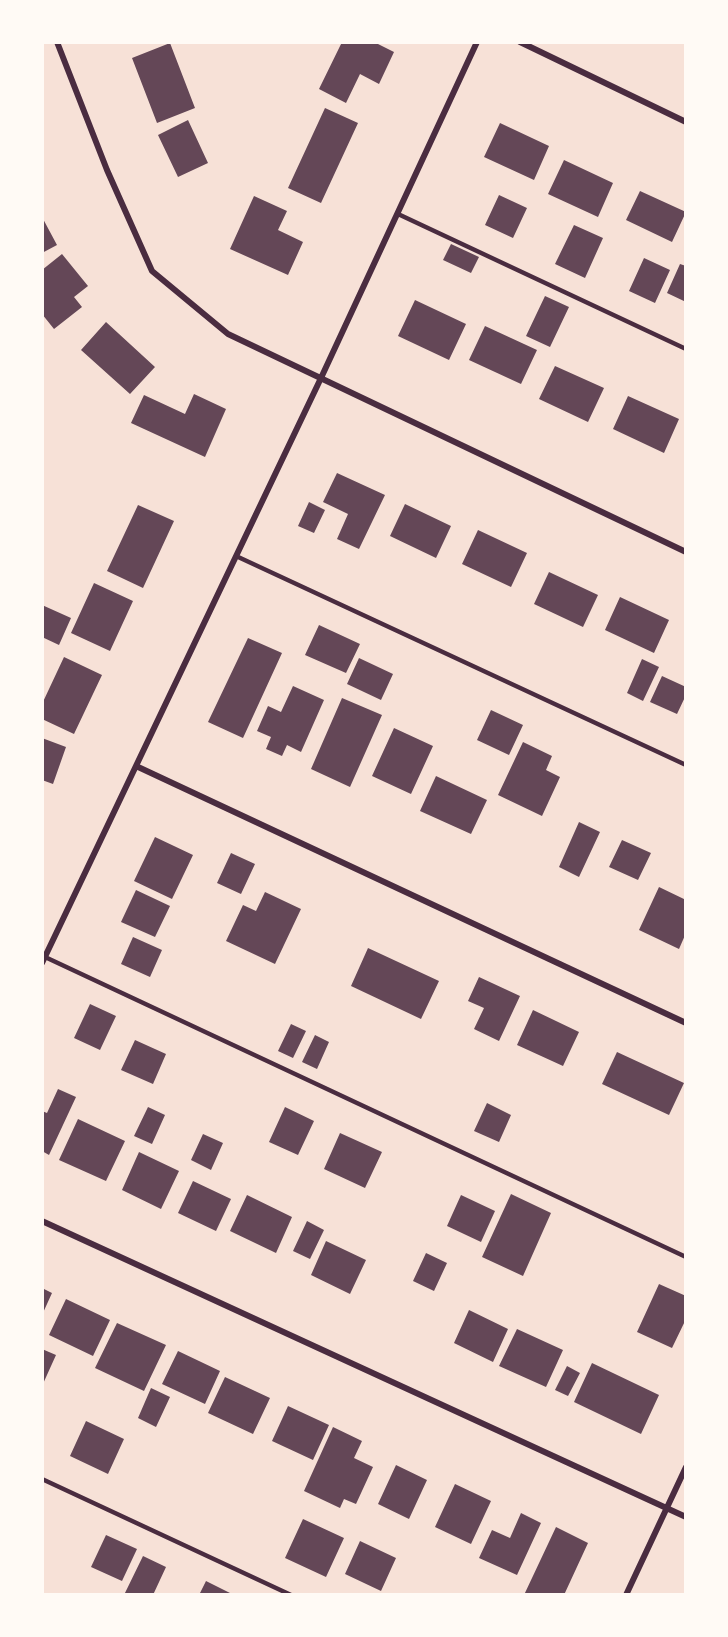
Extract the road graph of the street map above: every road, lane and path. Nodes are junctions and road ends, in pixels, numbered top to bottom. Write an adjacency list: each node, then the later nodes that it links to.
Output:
1 (57, 42): 7 (street)
2 (477, 42): 5 (street)
3 (520, 42): 4 (street)
4 (686, 122)
5 (398, 214): 6 (lane); 7 (street)
6 (686, 349)
7 (321, 378): 8 (street); 9 (street)
8 (686, 552)
9 (236, 555): 10 (lane); 11 (street)
10 (686, 765)
11 (136, 766): 12 (street); 13 (street)
12 (43, 960): 15 (lane)
13 (686, 1023)
14 (42, 1221): 18 (street)
15 (686, 1257)
16 (686, 1467): 18 (street)
17 (42, 1479): 20 (lane)
18 (667, 1508): 19 (street); 21 (street)
19 (686, 1517)
20 (291, 1595)
21 (626, 1595)

